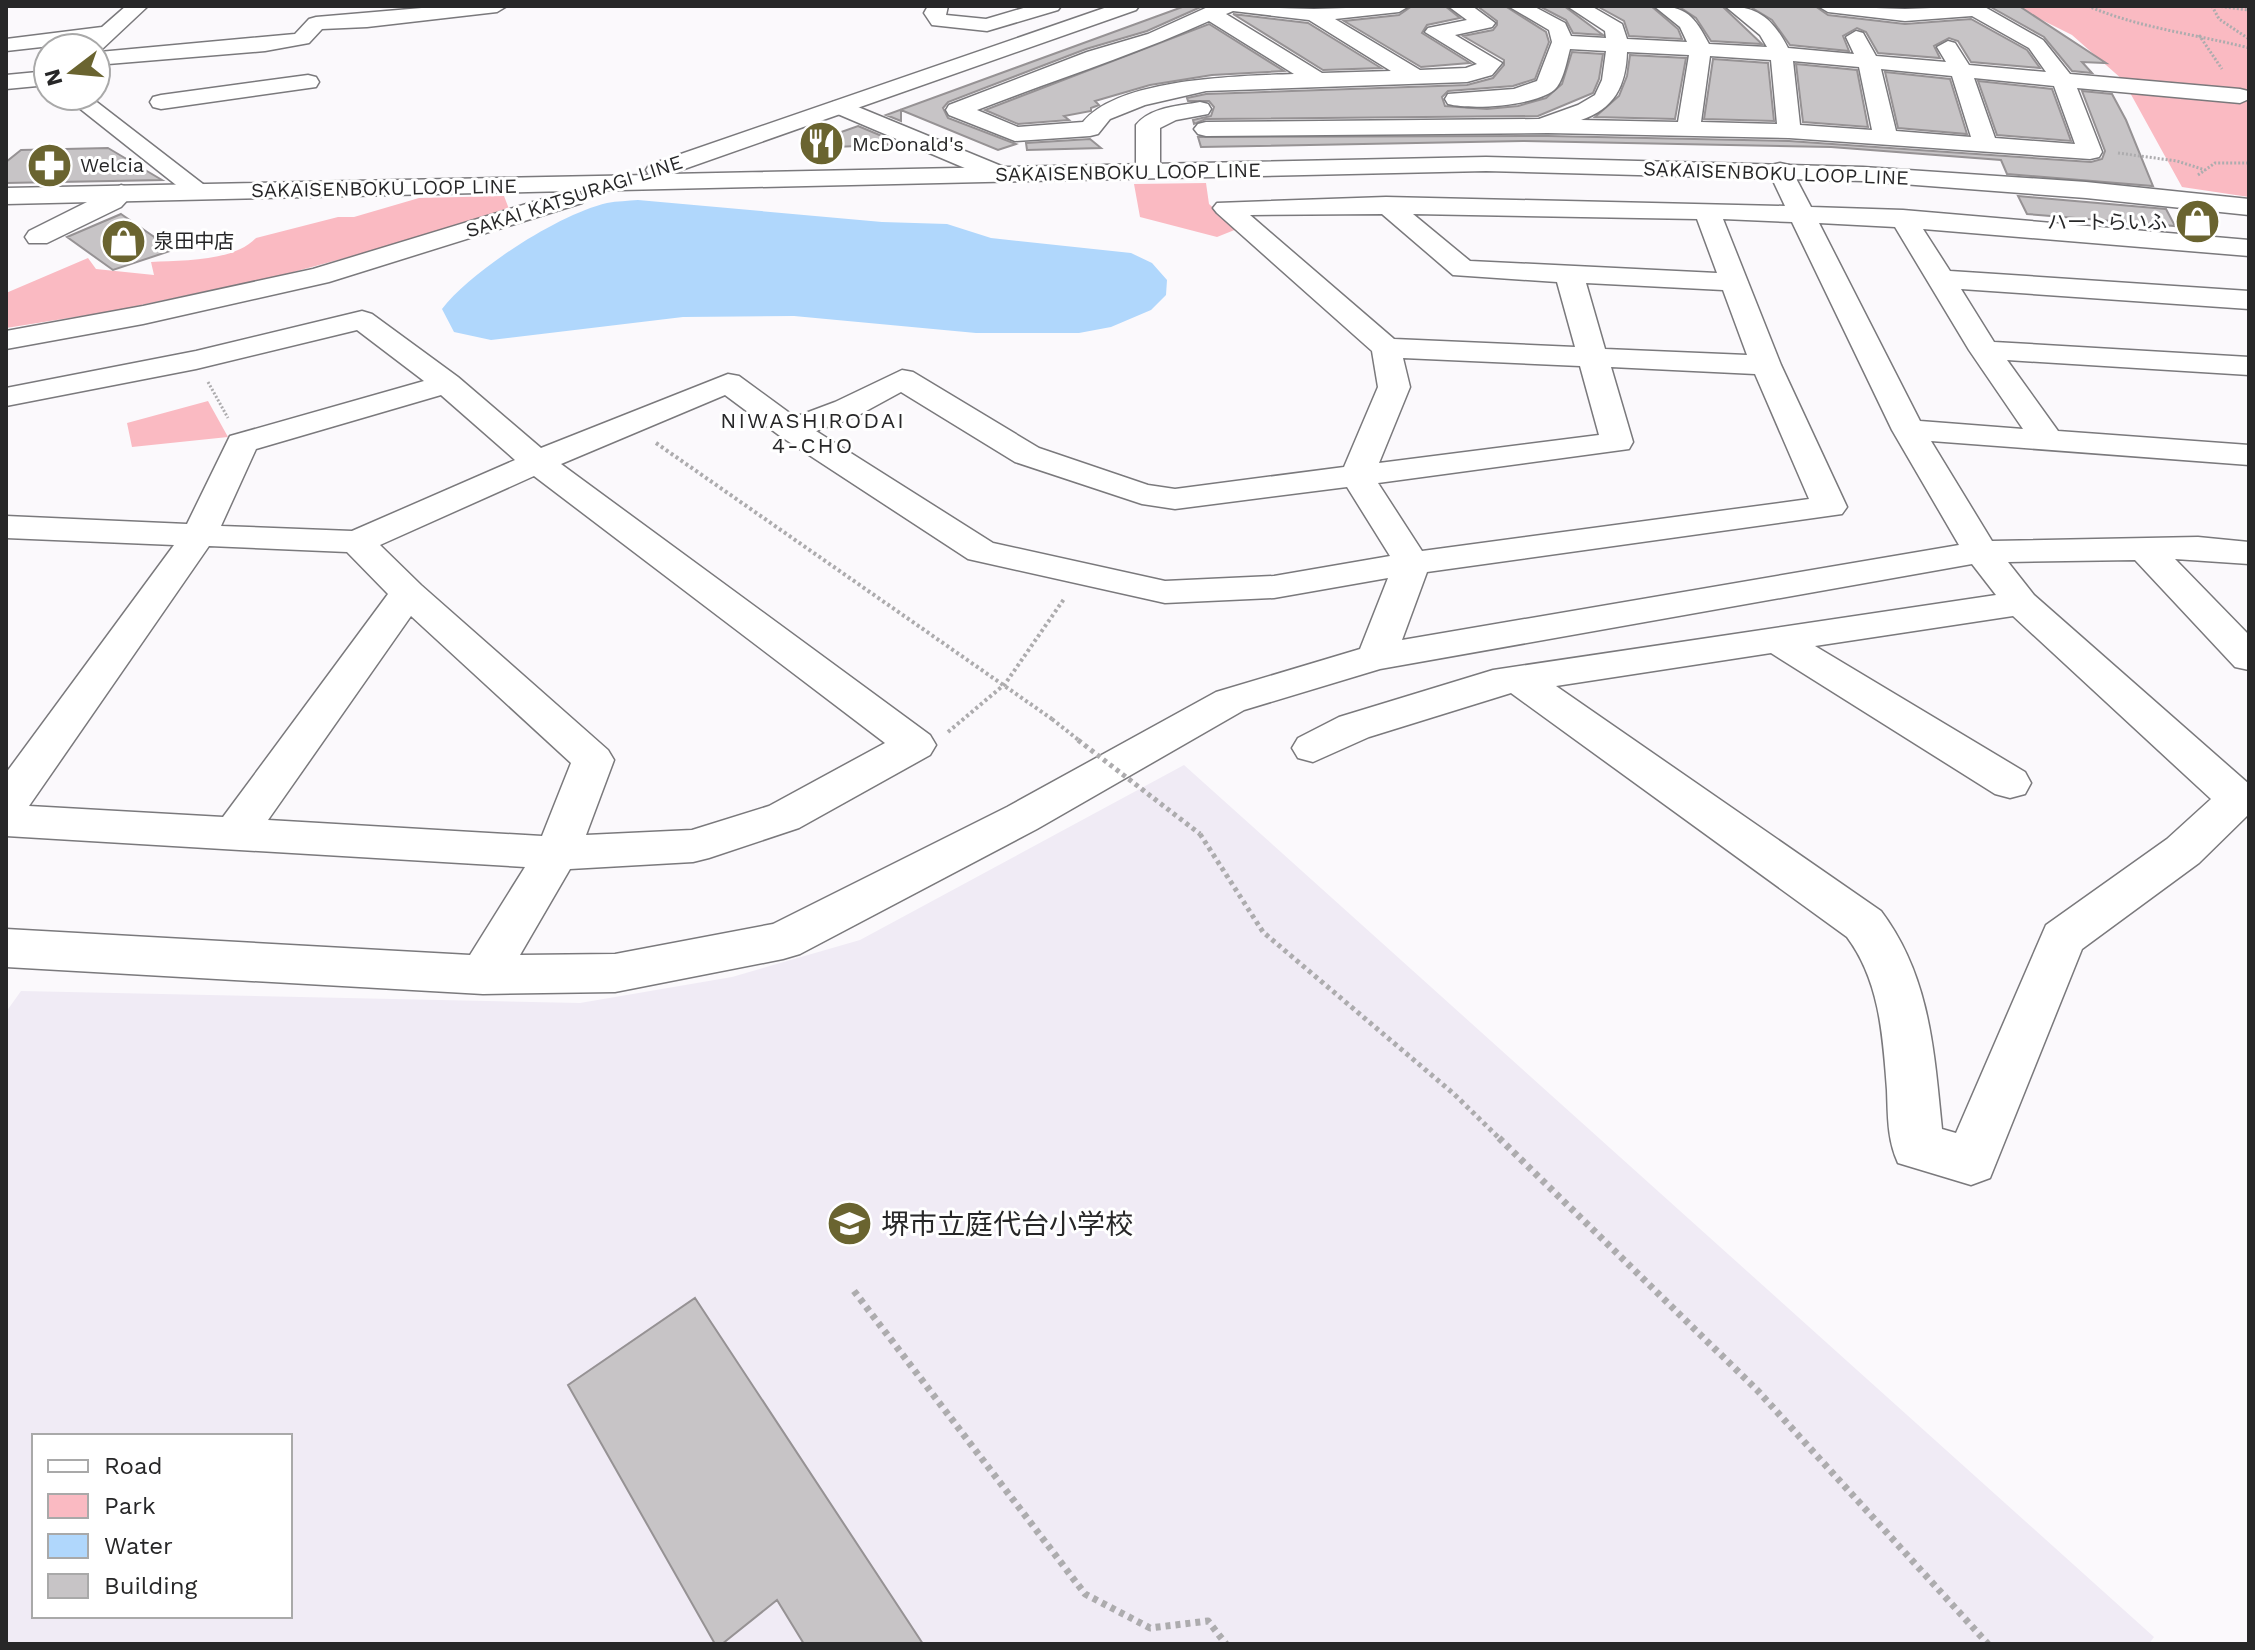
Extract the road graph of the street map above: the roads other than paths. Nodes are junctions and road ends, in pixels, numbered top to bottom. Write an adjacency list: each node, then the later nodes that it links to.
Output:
1 (138, 6): 18 (street)
2 (497, 6): 25 (street)
3 (938, 6): 4 (street)
4 (1048, 6)
5 (1129, 6): 44 (street, SAKAI KATSURAGI LINE)
6 (1239, 6): 16 (street)
7 (1399, 6): 16 (street)
8 (1458, 6): 31 (street)
9 (1518, 6): 21 (street)
10 (1577, 6): 23 (street)
11 (1664, 6): 24 (street)
12 (1735, 6): 26 (street)
13 (1817, 6): 29 (street)
14 (1828, 6): 17 (street)
15 (1218, 9): 19 (street); 32 (street)
16 (1314, 15): 31 (street)
17 (1905, 15): 30 (street); 33 (street)
18 (108, 32)
19 (1155, 38): 27 (street); 38 (street)
20 (32, 42): 22 (street)
21 (1562, 42): 23 (street); 41 (street)
22 (6, 45)
23 (1618, 47): 24 (street); 47 (street)
24 (1701, 49): 26 (street); 51 (street)
25 (164, 53): 28 (street); 42 (street)
26 (1783, 54): 29 (street); 52 (street)
27 (1095, 57): 37 (street); 40 (street)
28 (112, 58)
29 (1868, 61): 30 (street); 53 (street)
30 (1960, 68): 33 (street); 54 (street)
31 (1416, 76): 32 (street); 48 (street)
32 (1316, 79): 38 (street)
33 (2063, 79): 39 (street); 54 (street)
34 (32, 80): 35 (street)
35 (6, 82)
36 (308, 82): 42 (street)
37 (1031, 82): 49 (street); 49 (street)
38 (1221, 83): 40 (street)
39 (2240, 96)
40 (1148, 98): 49 (street)
41 (1440, 100)
42 (161, 102): 46 (street)
43 (1298, 103): 56 (street)
44 (841, 107): 57 (street); 58 (street, SAKAI KATSURAGI LINE)
45 (96, 112): 46 (street)
46 (114, 126): 59 (street)
47 (1528, 126): 48 (street); 51 (street)
48 (1439, 127): 50 (street)
49 (1090, 129)
50 (1206, 129)
51 (1688, 129): 52 (street)
52 (1789, 131): 53 (street)
53 (1886, 138): 54 (street)
54 (1985, 144)
55 (1780, 170): 56 (street, SAKAISENBOKU LOOP LINE); 63 (street, SAKAISENBOKU LOOP LINE); 65 (street)
56 (1148, 172): 57 (street, SAKAISENBOKU LOOP LINE)
57 (1002, 175): 58 (street, SAKAISENBOKU LOOP LINE)
58 (619, 183): 59 (street, SAKAISENBOKU LOOP LINE); 73 (street, SAKAI KATSURAGI LINE)
59 (199, 191): 60 (street, SAKAISENBOKU LOOP LINE)
60 (121, 193): 61 (street, SAKAISENBOKU LOOP LINE); 67 (street)
61 (6, 196)
62 (1386, 205): 64 (street); 69 (street); 74 (street)
63 (2249, 207)
64 (1707, 211): 65 (street); 71 (street)
65 (1802, 212): 66 (street); 82 (street)
66 (1903, 218): 68 (street); 70 (street)
67 (38, 237)
68 (2249, 248)
69 (1569, 274): 71 (street); 76 (street)
70 (1940, 279): 72 (street); 75 (street)
71 (1732, 282): 77 (street)
72 (2249, 300)
73 (6, 340)
74 (1386, 348): 76 (street); 86 (street)
75 (1984, 350): 78 (street); 83 (street)
76 (1591, 357): 77 (street); 86 (street)
77 (1766, 365): 93 (street)
78 (2249, 366)
79 (447, 384): 80 (street); 85 (street); 88 (street)
80 (15, 404)
81 (791, 429): 85 (street); 86 (street); 93 (street)
82 (1908, 430): 83 (street); 91 (street)
83 (2049, 442): 84 (street)
84 (2249, 455)
85 (537, 462): 89 (street); 107 (street)
86 (1357, 476): 93 (street)
87 (6, 527): 88 (street)
88 (200, 534): 89 (street); 104 (street)
89 (357, 542): 94 (street)
90 (2145, 549): 91 (street); 92 (street); 96 (street)
91 (1981, 552): 95 (street); 99 (street)
92 (2249, 553)
93 (1412, 563): 99 (street)
94 (408, 593): 106 (street); 107 (street)
95 (2021, 603): 98 (street); 101 (street)
96 (2205, 612): 97 (street); 100 (street)
97 (2249, 615)
98 (1777, 640): 101 (street); 103 (street)
99 (1376, 657): 109 (street)
100 (2249, 658)
101 (1518, 679): 102 (street)
102 (1313, 748)
103 (2010, 783)
104 (6, 805)
105 (6, 820): 106 (street)
106 (234, 834): 107 (street)
107 (557, 853): 109 (street)
108 (6, 948): 109 (street)
109 (483, 975)

